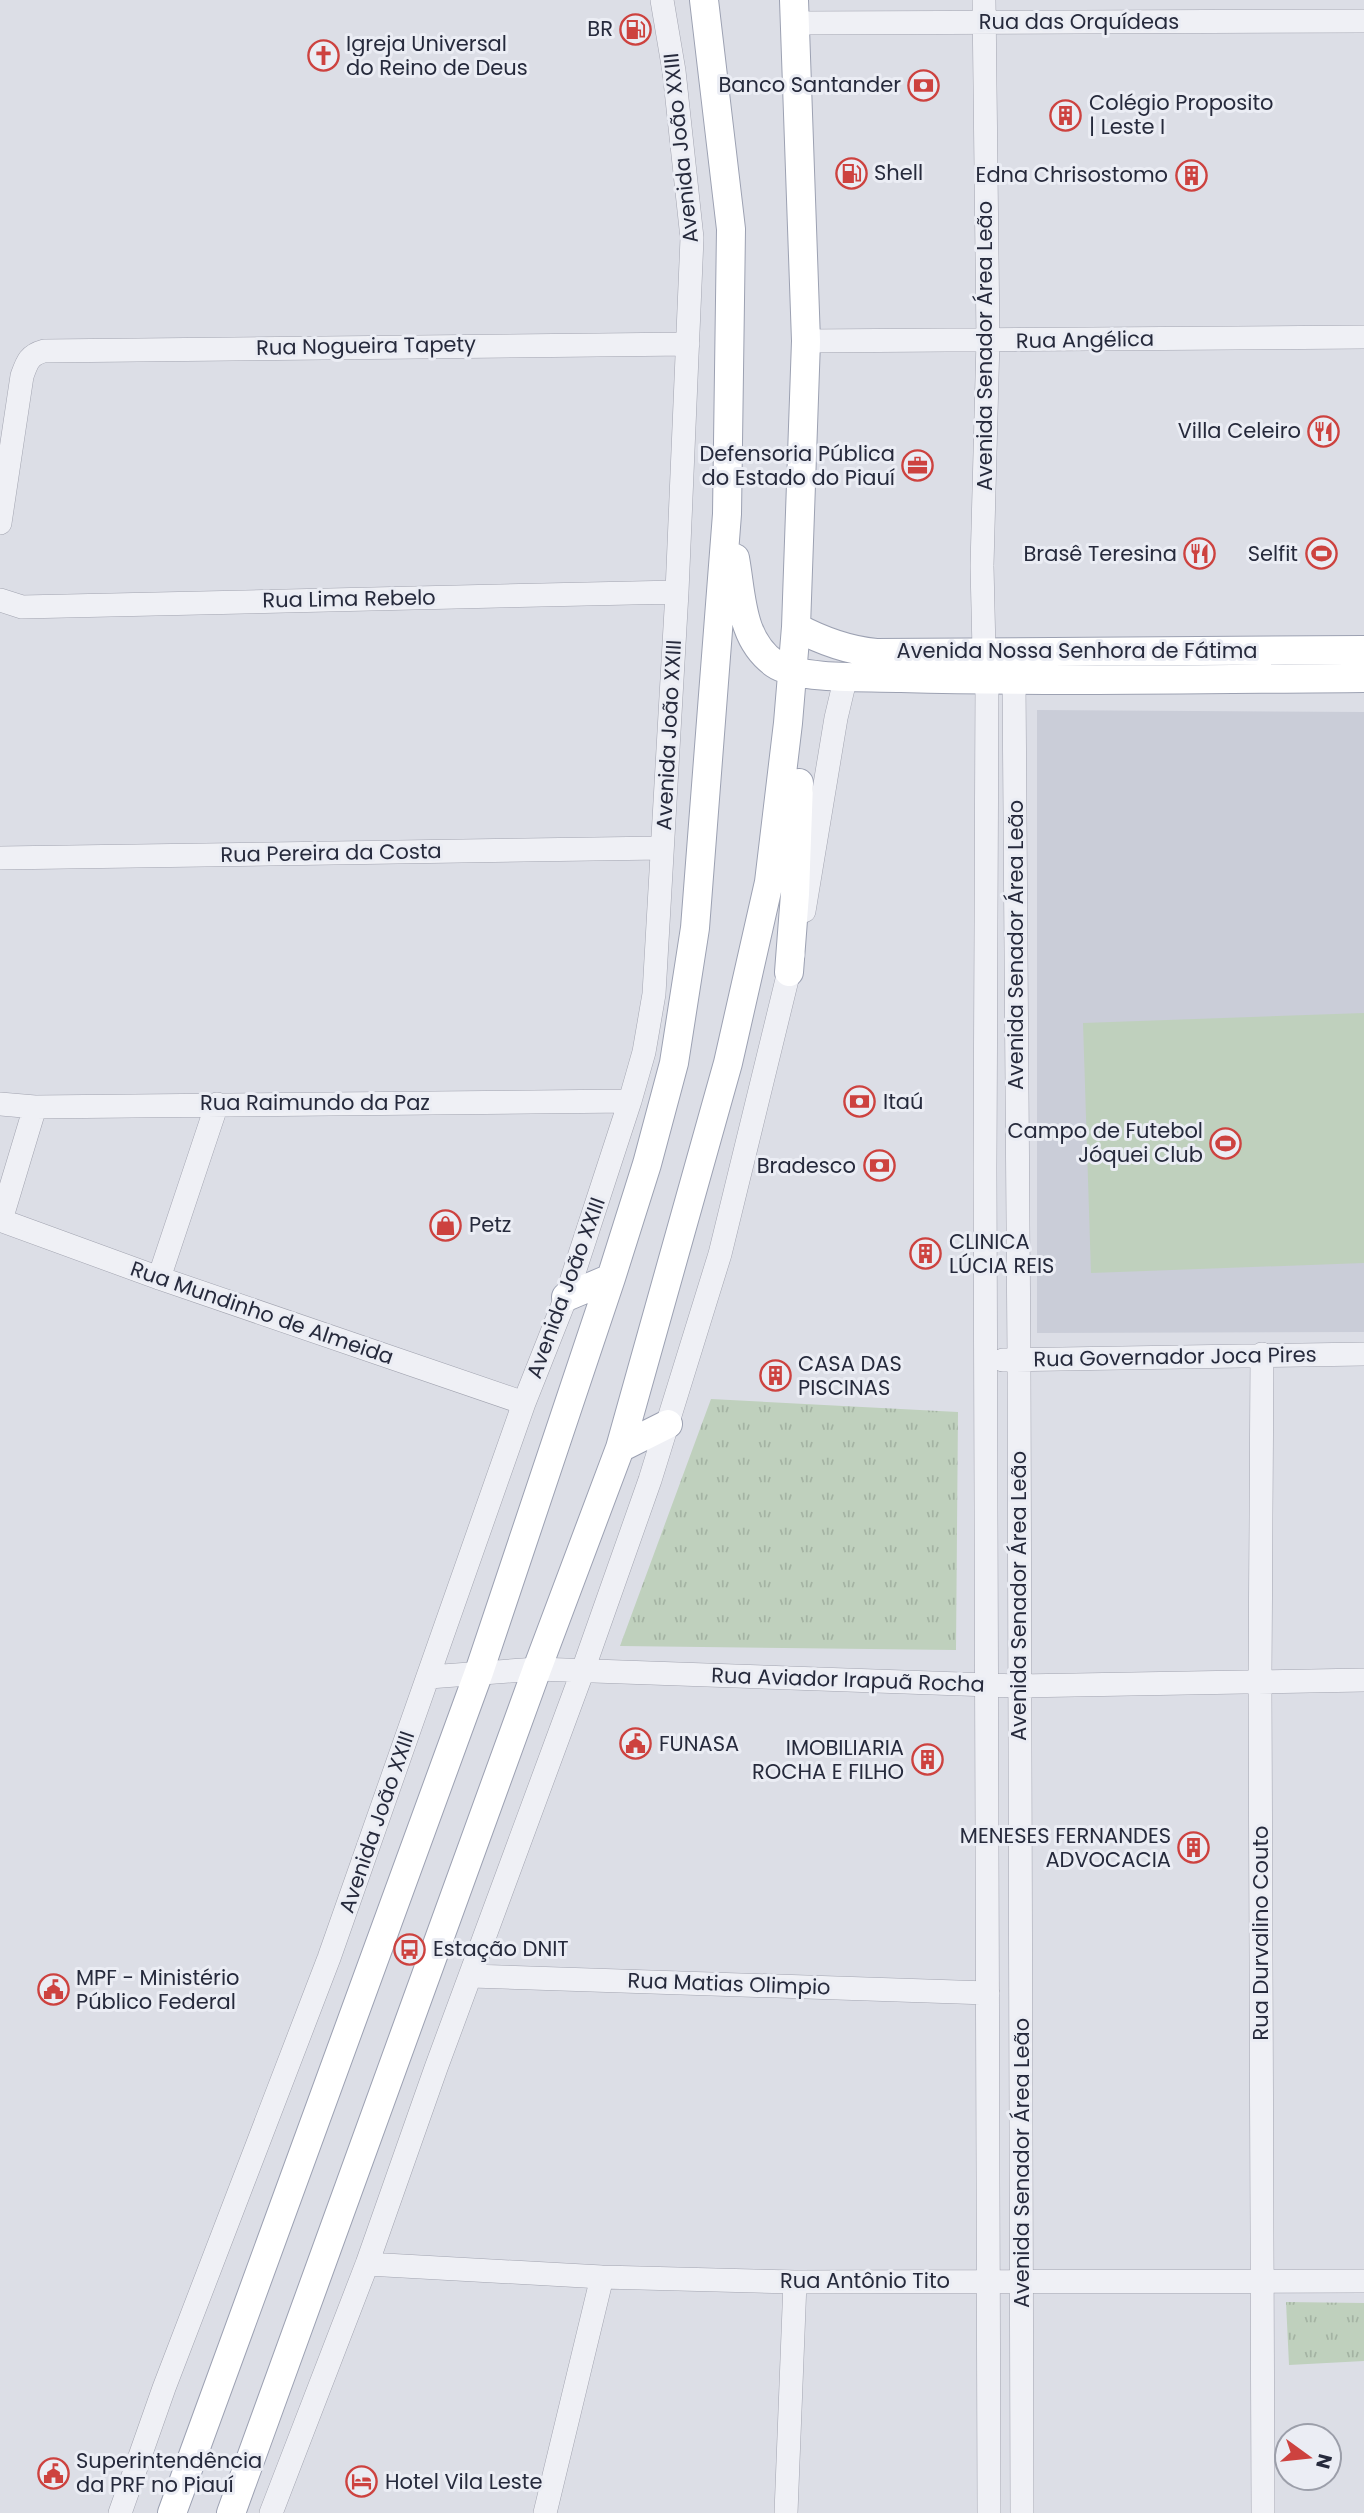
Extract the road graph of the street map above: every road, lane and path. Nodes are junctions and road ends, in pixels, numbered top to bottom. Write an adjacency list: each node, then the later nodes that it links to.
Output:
1 (662, 0): 9 (street, Avenida João XXIII)
2 (704, 0): 10 (main road, Avenida João XXIII)
3 (794, 11): 4 (street, Rua das Orquídeas); 7 (main road)
4 (984, 11): 5 (street, Rua das Orquídeas); 8 (street, Avenida Senador Área Leão)
5 (1364, 21)
6 (1364, 337): 8 (street, Rua Angélica)
7 (806, 341): 8 (street, Rua Angélica); 15 (main road)
8 (988, 341): 17 (street, Avenida Senador Área Leão)
9 (688, 344): 11 (street, Rua Nogueira Tapety); 12 (street, Avenida João XXIII)
10 (727, 514): 18 (main road); 38 (main road, Avenida João XXIII)
11 (0, 523)
12 (677, 592): 13 (street, Rua Lima Rebelo); 23 (street, Avenida João XXIII)
13 (11, 603): 14 (street, Rua Lima Rebelo)
14 (0, 616)
15 (796, 627): 17 (main road, Avenida Nossa Senhora de Fátima); 18 (main road)
16 (1364, 650): 17 (main road, Avenida Nossa Senhora de Fátima)
17 (984, 651)
18 (792, 672): 19 (main road, Avenida Nossa Senhora de Fátima); 22 (main road)
19 (846, 676): 21 (main road, Avenida Nossa Senhora de Fátima); 27 (street)
20 (1364, 678): 21 (main road, Avenida Nossa Senhora de Fátima)
21 (1000, 680): 25 (street, Avenida Senador Área Leão); 26 (street, Avenida Senador Área Leão)
22 (788, 723): 27 (main road); 46 (main road)
23 (662, 848): 24 (street, Rua Pereira da Costa); 30 (street, Avenida João XXIII)
24 (0, 858)
25 (987, 899): 26 (street); 29 (street, Avenida Senador Área Leão)
26 (1015, 900): 28 (street, Avenida Senador Área Leão)
27 (789, 972): 45 (street)
28 (1016, 1013): 29 (street); 34 (street, Avenida Senador Área Leão)
29 (986, 1014): 35 (street, Avenida Senador Área Leão)
30 (631, 1101): 32 (street, Rua Raimundo da Paz); 39 (street, Avenida João XXIII)
31 (0, 1104): 33 (street, Rua Raimundo da Paz)
32 (217, 1104): 33 (street, Rua Raimundo da Paz); 37 (street)
33 (35, 1107): 36 (street)
34 (1017, 1167): 35 (street); 42 (street, Avenida Senador Área Leão)
35 (985, 1168): 43 (street, Avenida Senador Área Leão)
36 (1, 1220): 37 (street, Rua Mundinho de Almeida)
37 (159, 1278): 44 (street, Rua Mundinho de Almeida)
38 (611, 1278): 39 (main road); 49 (main road, Avenida João XXIII)
39 (566, 1297): 44 (street, Avenida João XXIII)
40 (1262, 1354): 41 (street, Rua Governador Joca Pires); 42 (street, Rua Governador Joca Pires); 51 (street, Rua Durvalino Couto)
41 (1364, 1354)
42 (1019, 1359): 43 (street, Rua Governador Joca Pires); 54 (street, Avenida Senador Área Leão)
43 (987, 1361): 53 (street, Avenida Senador Área Leão)
44 (524, 1404): 50 (street, Avenida João XXIII)
45 (668, 1424): 46 (main road); 48 (street)
46 (620, 1448): 47 (main road)
47 (537, 1669): 48 (street, Rua Aviador Irapuã Rocha); 49 (street, Rua Aviador Irapuã Rocha); 64 (main road)
48 (583, 1670): 53 (street, Rua Aviador Irapuã Rocha); 55 (street)
49 (479, 1672): 50 (street, Rua Aviador Irapuã Rocha); 66 (main road, Avenida João XXIII)
50 (429, 1677): 65 (street, Avenida João XXIII)
51 (1260, 1680): 52 (street, Rua Aviador Irapuã Rocha); 54 (street, Rua Aviador Irapuã Rocha); 63 (street, Rua Durvalino Couto)
52 (1364, 1680)
53 (987, 1685): 54 (street, Rua Aviador Irapuã Rocha); 56 (street, Avenida Senador Área Leão)
54 (1019, 1686): 62 (street, Avenida Senador Área Leão)
55 (471, 1976): 56 (street, Rua Matias Olimpio); 57 (street)
56 (988, 1993): 59 (street, Avenida Senador Área Leão)
57 (367, 2264): 58 (street, Rua Antônio Tito); 67 (street)
58 (602, 2277): 61 (street, Rua Antônio Tito); 68 (street)
59 (987, 2281): 61 (street, Rua Antônio Tito); 62 (street, Rua Antônio Tito); 70 (street, Avenida Senador Área Leão)
60 (1364, 2281): 63 (street, Rua Antônio Tito)
61 (795, 2282): 69 (street)
62 (1022, 2282): 63 (street, Rua Antônio Tito); 71 (street, Avenida Senador Área Leão)
63 (1262, 2283): 72 (street, Rua Durvalino Couto)
64 (238, 2507)
65 (120, 2513)
66 (172, 2513)
67 (271, 2513)
68 (545, 2513)
69 (786, 2513)
70 (989, 2513)
71 (1022, 2513)
72 (1264, 2513)

